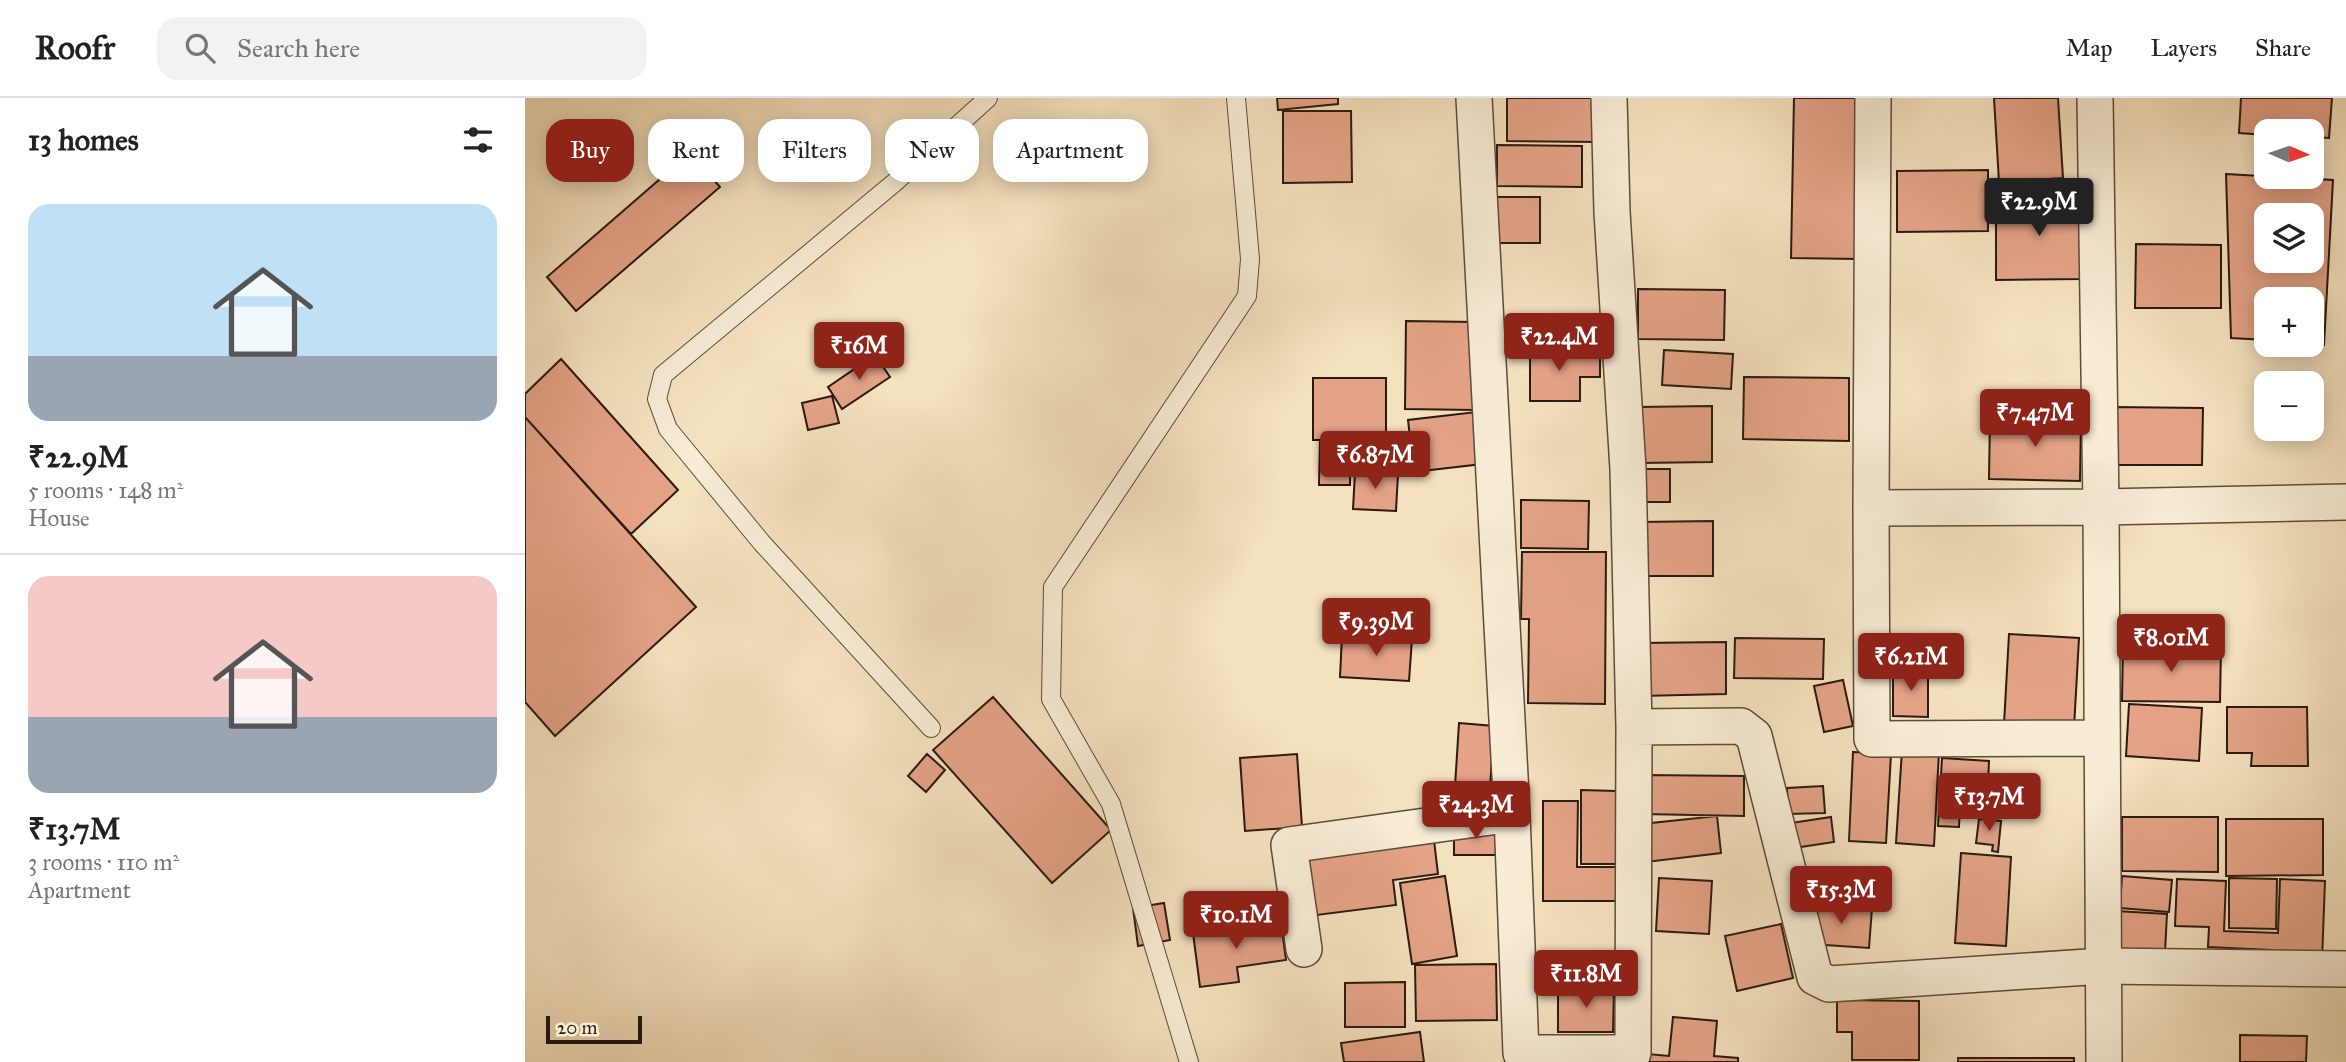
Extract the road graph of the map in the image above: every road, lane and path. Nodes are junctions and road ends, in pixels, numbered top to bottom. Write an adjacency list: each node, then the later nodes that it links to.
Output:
1 (988, 98): 11 (lane)
2 (1236, 98): 17 (lane)
3 (1474, 98): 13 (street)
4 (1609, 98): 10 (street)
5 (1873, 98): 9 (street)
6 (2095, 98): 8 (street)
7 (2346, 502): 8 (street)
8 (2101, 507): 9 (street); 12 (street)
9 (1871, 508): 12 (street)
10 (1634, 727): 13 (street); 15 (street)
11 (931, 728)
12 (2102, 738): 15 (street)
13 (1513, 814): 14 (street)
14 (1304, 949)
15 (2103, 966): 16 (street); 18 (street)
16 (2346, 969)
17 (1189, 1062)
18 (2104, 1062)

